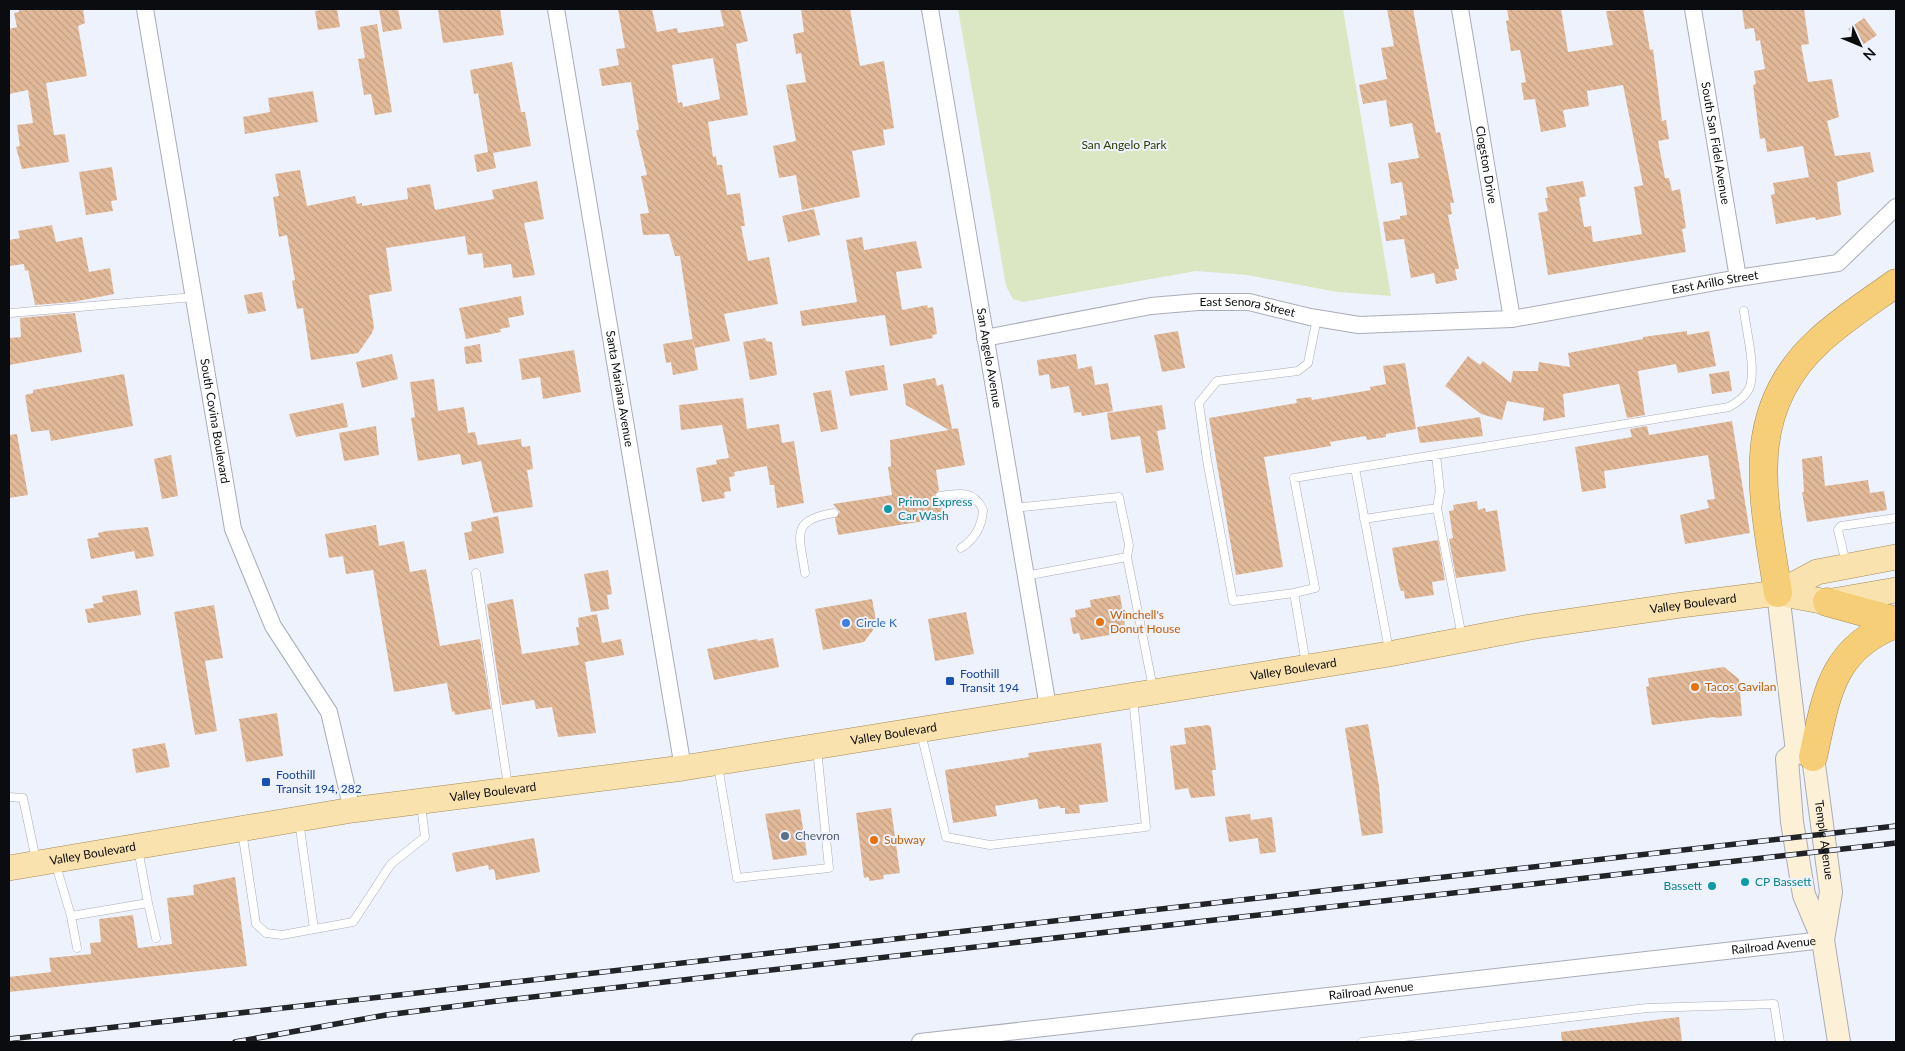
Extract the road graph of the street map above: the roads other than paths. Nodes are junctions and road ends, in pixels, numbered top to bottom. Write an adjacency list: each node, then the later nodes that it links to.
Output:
1 (145, 9): 9 (street, South Covina Boulevard)
2 (556, 9): 44 (street, Santa Mariana Avenue)
3 (930, 9): 14 (street, San Angelo Avenue)
4 (1460, 9): 13 (street, Clogston Drive)
5 (1693, 9): 7 (street, South San Fidel Avenue)
6 (1896, 207): 7 (street, East Arillo Street)
7 (1738, 278): 13 (street, East Arillo Street)
8 (1896, 282): 32 (highway)
9 (194, 297): 11 (lane); 48 (street, South Covina Boulevard)
10 (1744, 310): 15 (lane)
11 (11, 312)
12 (1317, 318): 13 (street, East Senora Street); 14 (street, East Senora Street); 31 (lane)
13 (1512, 319)
14 (985, 338): 18 (street, San Angelo Avenue)
15 (1436, 455): 16 (lane); 19 (lane)
16 (1355, 468): 22 (lane); 31 (lane)
17 (940, 496): 23 (lane)
18 (1014, 508): 24 (lane); 29 (street, San Angelo Avenue)
19 (1437, 508): 22 (lane); 35 (lane)
20 (834, 513): 28 (lane)
21 (1896, 518): 26 (lane)
22 (1364, 519): 36 (lane)
23 (961, 548)
24 (1127, 557): 29 (lane); 38 (lane)
25 (1896, 558): 26 (main road, Valley Boulevard)
26 (1847, 567): 32 (main road, Valley Boulevard)
27 (476, 573): 45 (lane)
28 (805, 573)
29 (1026, 576): 39 (street, San Angelo Avenue)
30 (1896, 590): 33 (main road, Valley Boulevard)
31 (1294, 593): 37 (lane)
32 (1778, 594): 33 (main road, Valley Boulevard); 35 (main road, Valley Boulevard); 42 (main road, Temple Avenue)
33 (1827, 602): 34 (highway)
34 (1896, 622): 42 (highway)
35 (1462, 639): 36 (main road, Valley Boulevard)
36 (1389, 654): 37 (main road, Valley Boulevard)
37 (1307, 666): 38 (main road, Valley Boulevard)
38 (1143, 692): 39 (main road, Valley Boulevard); 40 (lane)
39 (1048, 707): 40 (main road, Valley Boulevard)
40 (920, 728): 41 (main road, Valley Boulevard)
41 (816, 746): 43 (main road, Valley Boulevard); 43 (lane)
42 (1805, 754): 58 (main road, Temple Avenue)
43 (717, 762): 44 (main road, Valley Boulevard)
44 (683, 768): 45 (main road, Valley Boulevard)
45 (508, 790): 47 (main road, Valley Boulevard)
46 (9, 797): 52 (lane)
47 (420, 802): 48 (main road, Valley Boulevard); 56 (lane)
48 (352, 810): 49 (main road, Valley Boulevard)
49 (299, 820): 50 (main road, Valley Boulevard); 56 (lane)
50 (241, 829): 51 (main road, Valley Boulevard); 56 (lane)
51 (138, 846): 52 (main road, Valley Boulevard); 54 (lane)
52 (46, 862): 53 (main road, Valley Boulevard); 55 (lane)
53 (9, 868)
54 (148, 903): 55 (lane); 57 (lane)
55 (71, 916): 59 (lane)
56 (314, 929)
57 (156, 938)
58 (1823, 940): 60 (street, Railroad Avenue); 63 (main road, Temple Avenue)
59 (77, 948)
60 (920, 1042)
61 (1362, 1042): 62 (lane)
62 (1780, 1042)
63 (1839, 1042)

